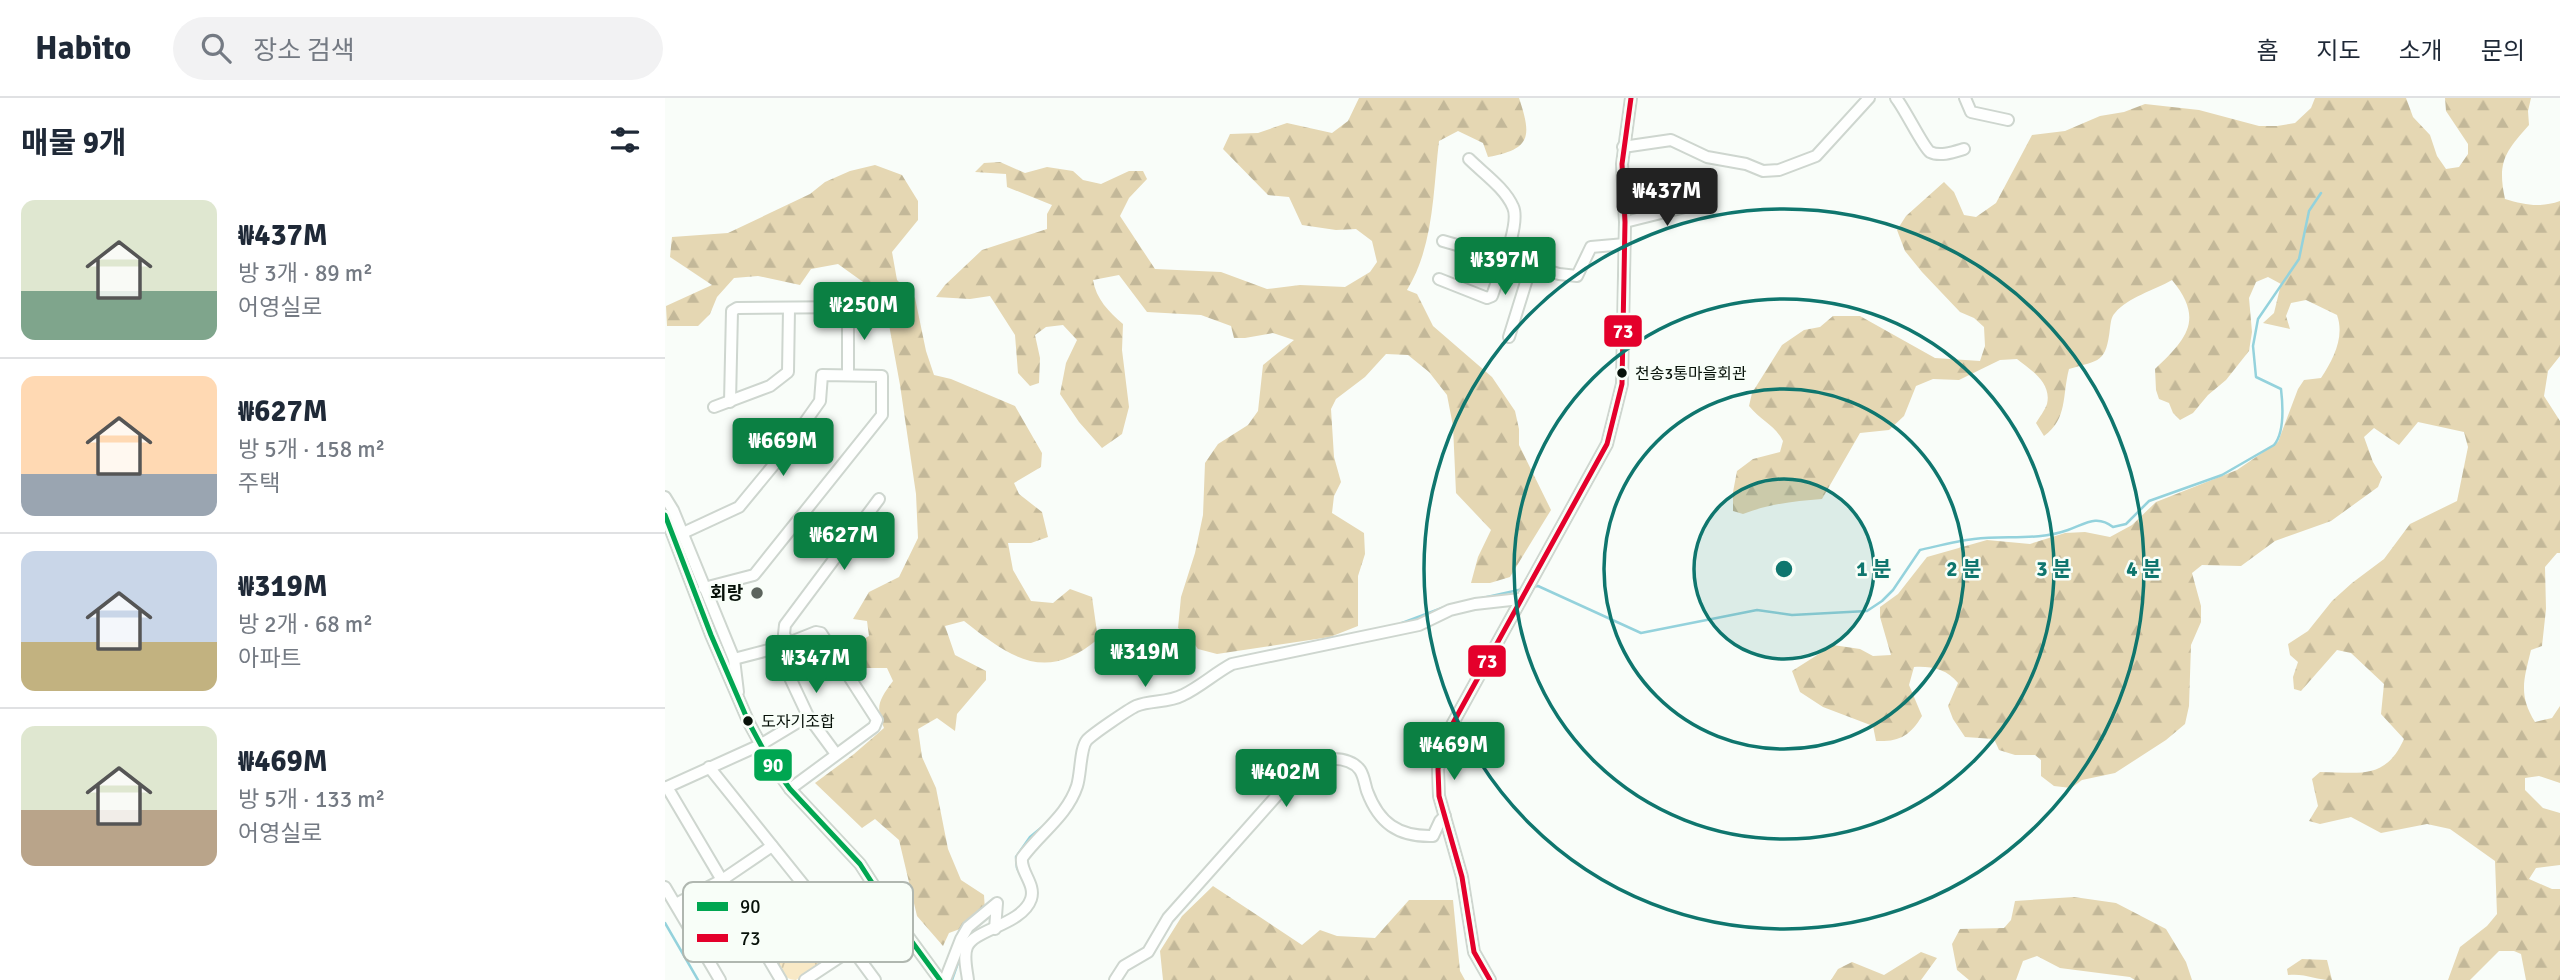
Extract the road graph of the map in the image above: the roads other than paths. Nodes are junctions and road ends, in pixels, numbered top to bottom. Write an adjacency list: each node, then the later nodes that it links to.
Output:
1 (1631, 98): 6 (street)
2 (1869, 98): 6 (street)
3 (1896, 98): 7 (street)
4 (1965, 98): 5 (street)
5 (2008, 120)
6 (1623, 147): 10 (street)
7 (1964, 149)
8 (1469, 159): 13 (street)
9 (1702, 203): 10 (street)
10 (1625, 222): 12 (street)
11 (1443, 241): 13 (street)
12 (1625, 244): 14 (street); 28 (street)
13 (1504, 258): 14 (street); 15 (street)
14 (1531, 266): 19 (street)
15 (1439, 279)
16 (862, 307): 17 (street)
17 (848, 308): 18 (street); 20 (street)
18 (789, 309): 21 (street); 21 (street)
19 (1509, 337)
20 (848, 375): 26 (street); 27 (street)
21 (730, 402): 22 (street)
22 (714, 407)
23 (665, 497): 26 (street)
24 (879, 499): 29 (street)
25 (665, 515): 32 (street)
26 (683, 533): 27 (street)
27 (703, 588): 31 (street)
28 (1521, 597): 39 (street); 49 (street)
29 (788, 643): 30 (street); 35 (street)
30 (776, 648): 31 (street); 33 (street)
31 (734, 659): 32 (street)
32 (739, 698): 34 (street)
33 (808, 716): 34 (street); 35 (street)
34 (760, 745): 36 (street); 38 (street)
35 (836, 754): 38 (street)
36 (709, 767): 37 (street); 40 (street)
37 (666, 787): 41 (street)
38 (790, 789): 44 (street)
39 (1445, 816): 61 (street); 62 (street)
40 (772, 846): 41 (street); 43 (street)
41 (722, 880): 42 (street)
42 (718, 882)
43 (801, 882)
44 (870, 882)
45 (665, 887): 47 (street)
46 (683, 900): 47 (street)
47 (676, 904): 48 (street)
48 (683, 916)
49 (995, 929): 59 (street); 60 (street)
50 (913, 942): 59 (street)
51 (710, 962): 55 (street)
52 (771, 962): 56 (street)
53 (833, 962): 57 (street)
54 (862, 962): 58 (street)
55 (720, 980)
56 (781, 980)
57 (805, 980)
58 (875, 980)
59 (942, 980)
60 (968, 980)
61 (1115, 980)
62 (1490, 980)

